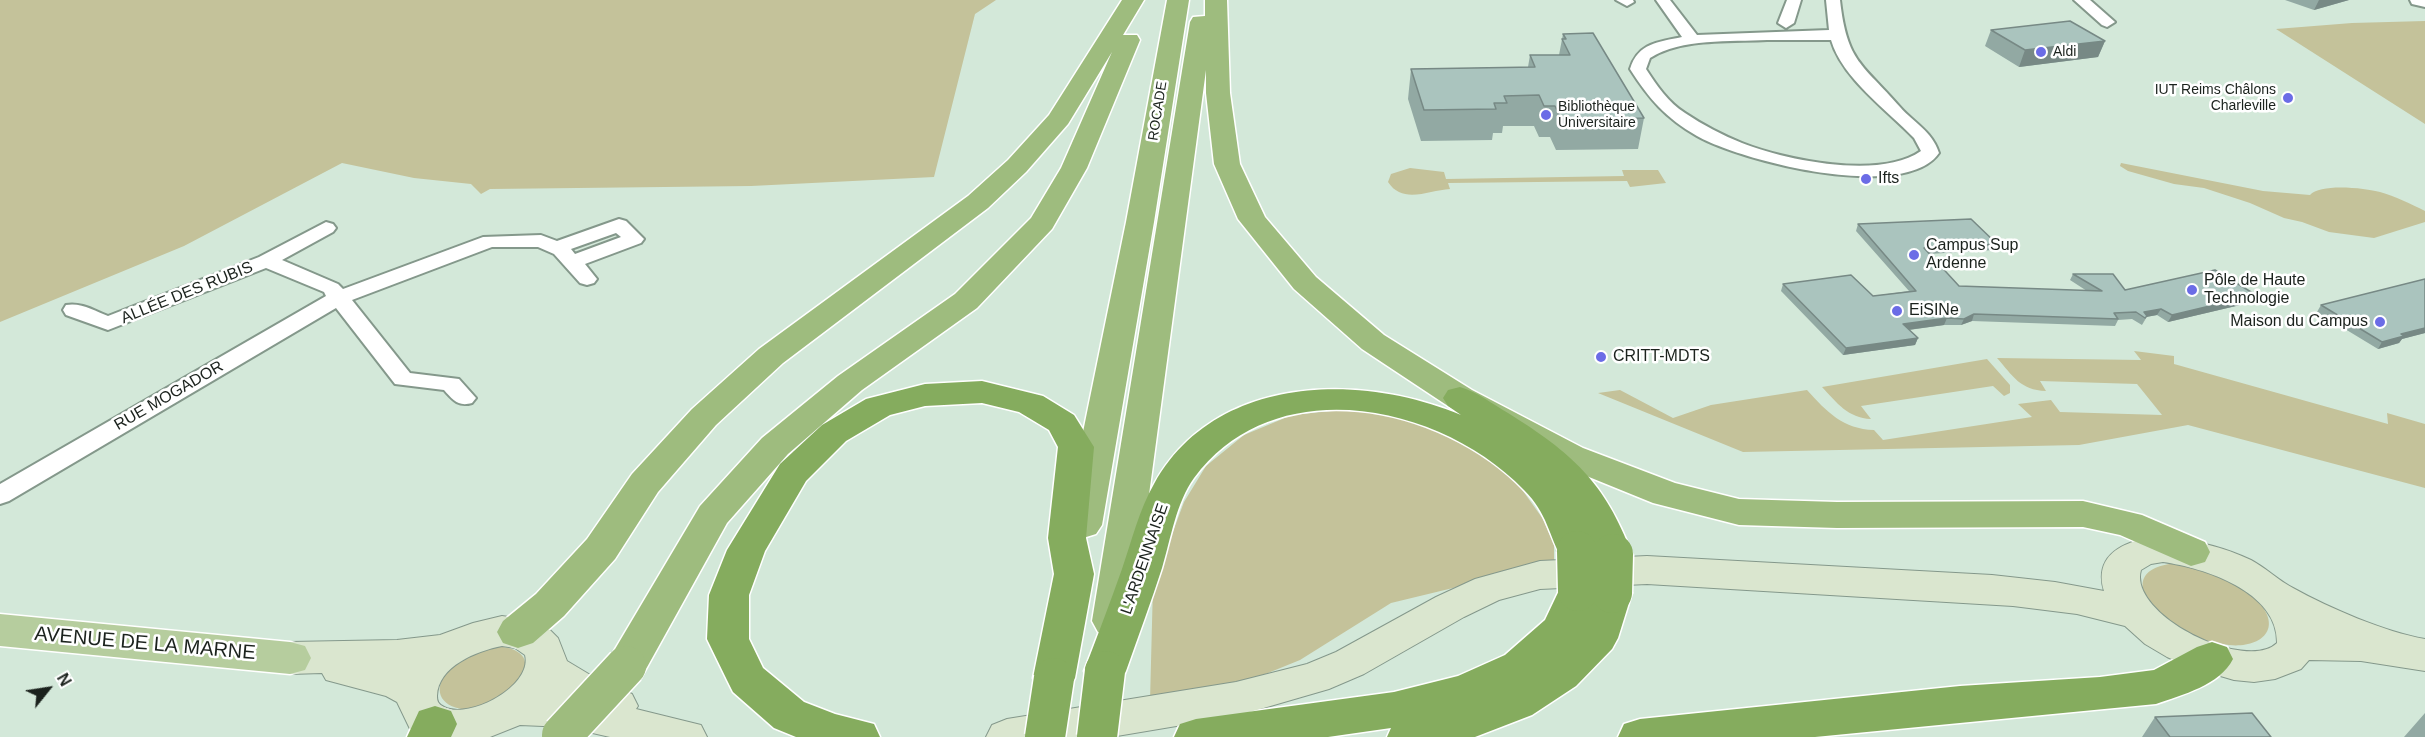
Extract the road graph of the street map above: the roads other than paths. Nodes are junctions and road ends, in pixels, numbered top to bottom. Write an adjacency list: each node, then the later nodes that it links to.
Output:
1 (1133, 0): 34 (highway)
2 (1146, 0): 44 (highway, bridge)
3 (1178, 0): 28 (highway, ROCADE)
4 (1203, 0): 40 (highway)
5 (1216, 0): 24 (highway)
6 (1663, 0): 15 (street)
7 (1794, 0): 13 (street)
8 (1833, 0): 14 (street)
9 (2081, 0): 12 (street)
10 (2419, 0): 11 (street)
11 (2425, 1)
12 (2108, 22)
13 (1786, 23)
14 (1837, 35): 15 (street); 15 (street)
15 (1692, 40)
16 (326, 228): 18 (street, ALLÉE DES RUBIS)
17 (556, 248): 19 (street); 19 (street); 21 (street, RUE MOGADOR)
18 (266, 261): 21 (street, ALLÉE DES RUBIS); 22 (street, ALLÉE DES RUBIS)
19 (572, 262): 20 (street)
20 (587, 279)
21 (338, 298): 23 (street, ALLÉE DES RUBIS); 25 (street, RUE MOGADOR)
22 (74, 310)
23 (464, 398)
24 (1460, 398): 26 (highway); 27 (highway)
25 (0, 495)
26 (2191, 552): 29 (main road); 31 (main road)
27 (1595, 572): 40 (highway, L'ARDENNAISE); 50 (highway); 51 (highway)
28 (1074, 574): 46 (highway); 48 (highway, bridge)
29 (2120, 576): 30 (main road); 32 (main road)
30 (2016, 591): 32 (main road); 47 (main road)
31 (2277, 597): 35 (main road); 36 (main road)
32 (2139, 615): 38 (main road)
33 (0, 630): 37 (main road, AVENUE DE LA MARNE)
34 (518, 632): 39 (main road); 41 (main road)
35 (2297, 645): 36 (main road); 38 (main road)
36 (2411, 652)
37 (290, 658): 41 (main road, AVENUE DE LA MARNE)
38 (2212, 659): 43 (highway)
39 (546, 668): 42 (main road); 45 (main road)
40 (1105, 671): 49 (highway, L'ARDENNAISE, bridge)
41 (413, 698): 42 (main road)
42 (513, 708): 45 (main road)
43 (1738, 727): 52 (highway); 53 (highway)
44 (561, 736)
45 (685, 736)
46 (858, 737)
47 (1007, 737)
48 (1045, 737)
49 (1097, 737)
50 (1196, 737)
51 (1409, 737)
52 (1640, 737)
53 (1697, 737)

